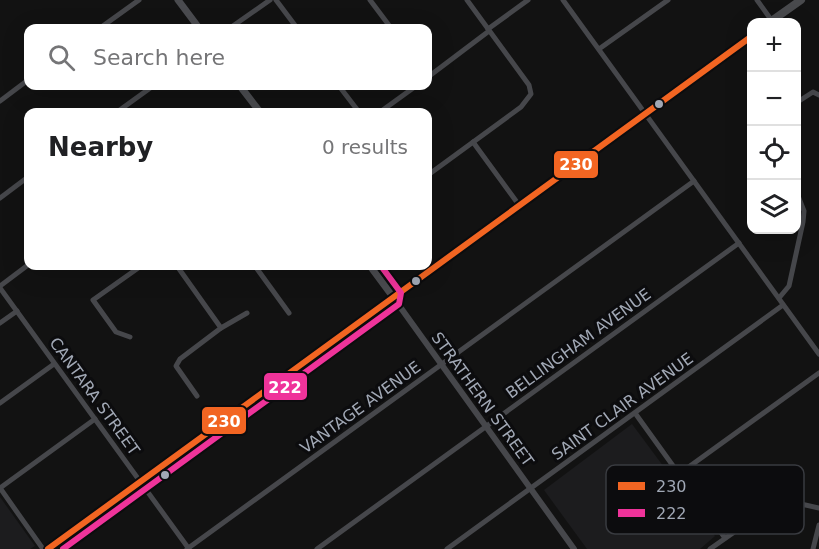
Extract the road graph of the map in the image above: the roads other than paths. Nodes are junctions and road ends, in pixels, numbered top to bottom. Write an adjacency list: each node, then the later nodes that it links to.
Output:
1 (139, 0): 14 (street)
2 (178, 0): 15 (main road)
3 (270, 0): 16 (street)
4 (276, 0): 17 (street)
5 (370, 0): 18 (street)
6 (467, 0): 19 (street)
7 (528, 0): 19 (street)
8 (564, 0): 21 (street)
9 (668, 0): 21 (street)
10 (757, 0): 12 (street)
11 (801, 0): 13 (main road)
12 (768, 18)
13 (776, 18)
14 (106, 24)
15 (196, 24)
16 (236, 24)
17 (294, 24)
18 (388, 24)
19 (489, 30): 22 (street); 36 (street)
20 (747, 40): 35 (main road)
21 (599, 49): 35 (street)
22 (432, 74)
23 (24, 84): 30 (street)
24 (147, 90): 31 (street)
25 (243, 90): 32 (main road)
26 (342, 90): 33 (street)
27 (410, 90): 34 (street)
28 (816, 93): 29 (street)
29 (801, 100)
30 (0, 101)
31 (123, 108)
32 (257, 108)
33 (356, 108)
34 (386, 108)
35 (644, 113): 39 (street); 42 (main road)
36 (473, 142): 37 (street); 42 (street)
37 (432, 172)
38 (24, 180): 40 (street)
39 (694, 181): 45 (street); 65 (street, VANTAGE AVENUE)
40 (0, 198)
41 (801, 204): 43 (street)
42 (519, 205): 47 (main road)
43 (801, 231)
44 (800, 234): 55 (street)
45 (739, 243): 55 (street); 71 (street, BELLINGHAM AVENUE)
46 (24, 268): 53 (street)
47 (432, 269)
48 (135, 270): 62 (street)
49 (180, 270): 61 (street)
50 (258, 270): 59 (street)
51 (373, 270): 54 (main road, STRATHERN STREET)
52 (430, 270): 54 (main road)
53 (0, 287): 57 (street, CANTARA STREET)
54 (393, 297): 65 (street, STRATHERN STREET); 74 (main road)
55 (779, 298): 56 (street)
56 (783, 305): 63 (street); 69 (street, SAINT CLAIR AVENUE)
57 (17, 311): 60 (street); 64 (street, CANTARA STREET)
58 (247, 313): 61 (street)
59 (289, 313)
60 (0, 323)
61 (221, 328): 67 (street)
62 (130, 337)
63 (819, 354)
64 (54, 364): 68 (street); 70 (street, CANTARA STREET)
65 (442, 365): 71 (street, STRATHERN STREET); 84 (street, VANTAGE AVENUE)
66 (819, 373): 73 (street)
67 (197, 396)
68 (0, 403)
69 (635, 413): 72 (street); 76 (street, SAINT CLAIR AVENUE)
70 (95, 419): 74 (street, CANTARA STREET); 75 (street)
71 (487, 426): 76 (street, STRATHERN STREET); 85 (street, BELLINGHAM AVENUE)
72 (673, 465)
73 (691, 465)
74 (141, 482): 83 (main road); 84 (street, CANTARA STREET)
75 (0, 488): 83 (street)
76 (531, 488): 86 (street, SAINT CLAIR AVENUE); 87 (street, STRATHERN STREET)
77 (804, 504): 78 (street)
78 (819, 508)
79 (819, 525): 89 (street)
80 (722, 534): 82 (street)
81 (731, 534): 82 (street)
82 (725, 538): 88 (street)
83 (46, 549)
84 (189, 549)
85 (317, 549)
86 (447, 549)
87 (574, 549)
88 (710, 549)
89 (813, 549)

